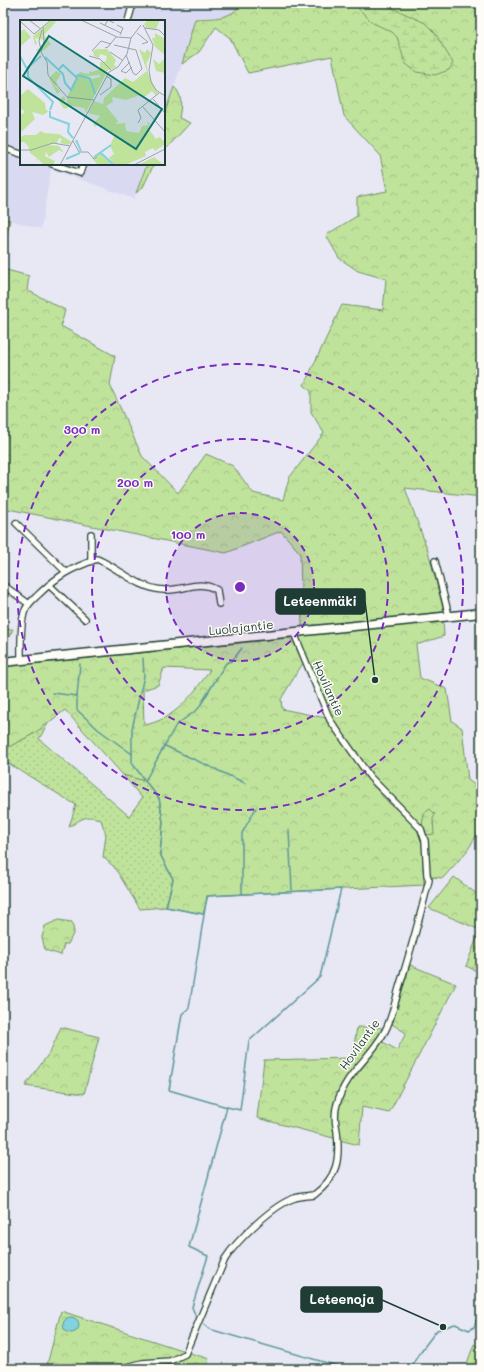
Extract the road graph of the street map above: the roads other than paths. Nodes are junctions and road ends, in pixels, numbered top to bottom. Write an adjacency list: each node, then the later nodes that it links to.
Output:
1 (133, 3): 2 (street)
2 (128, 20)
3 (3, 148): 4 (street)
4 (20, 154)
5 (55, 165): 6 (street)
6 (83, 165)
7 (16, 523): 11 (street)
8 (91, 534): 9 (street)
9 (94, 560): 11 (street); 15 (street)
10 (435, 561): 17 (street)
11 (66, 572): 13 (street)
12 (3, 585): 14 (street)
13 (49, 585): 14 (street); 18 (street)
14 (29, 604): 20 (street)
15 (219, 604)
16 (481, 613): 17 (main road, Luolajantie)
17 (449, 616): 19 (main road, Luolajantie)
18 (85, 619)
19 (294, 634): 20 (main road, Luolajantie); 22 (street, Hovilantie)
20 (21, 660): 21 (main road, Luolajantie)
21 (3, 662)
22 (165, 1363): 23 (street, Hovilantie); 24 (street)
23 (119, 1369)
24 (158, 1369)

